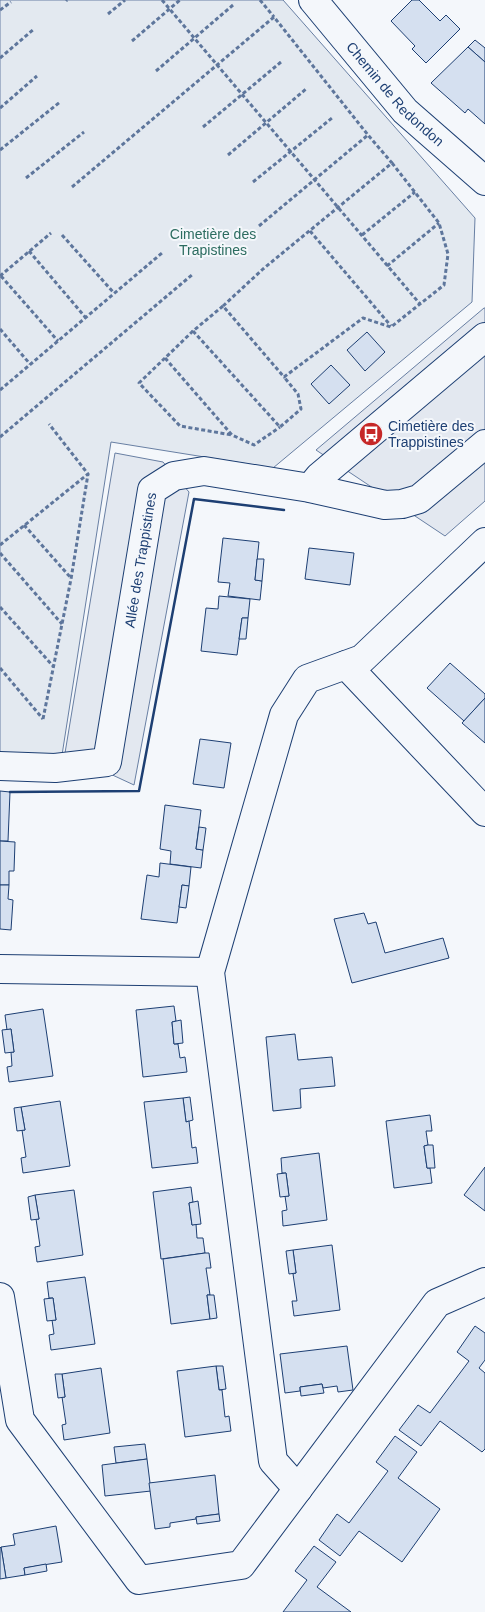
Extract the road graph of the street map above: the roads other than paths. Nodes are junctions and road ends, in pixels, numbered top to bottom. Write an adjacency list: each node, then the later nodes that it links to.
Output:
1 (313, 0): 2 (street, Chemin de Redondon)
2 (485, 181)
3 (485, 337): 5 (street)
4 (485, 444): 5 (street, Allée des Trappistines)
5 (310, 488): 8 (street, Allée des Trappistines)
6 (485, 542): 7 (street)
7 (346, 665): 9 (street); 11 (street)
8 (0, 766)
9 (485, 812)
10 (0, 969): 11 (street)
11 (210, 972): 14 (street)
12 (485, 1282): 14 (street)
13 (0, 1297): 14 (street)
14 (298, 1488)

